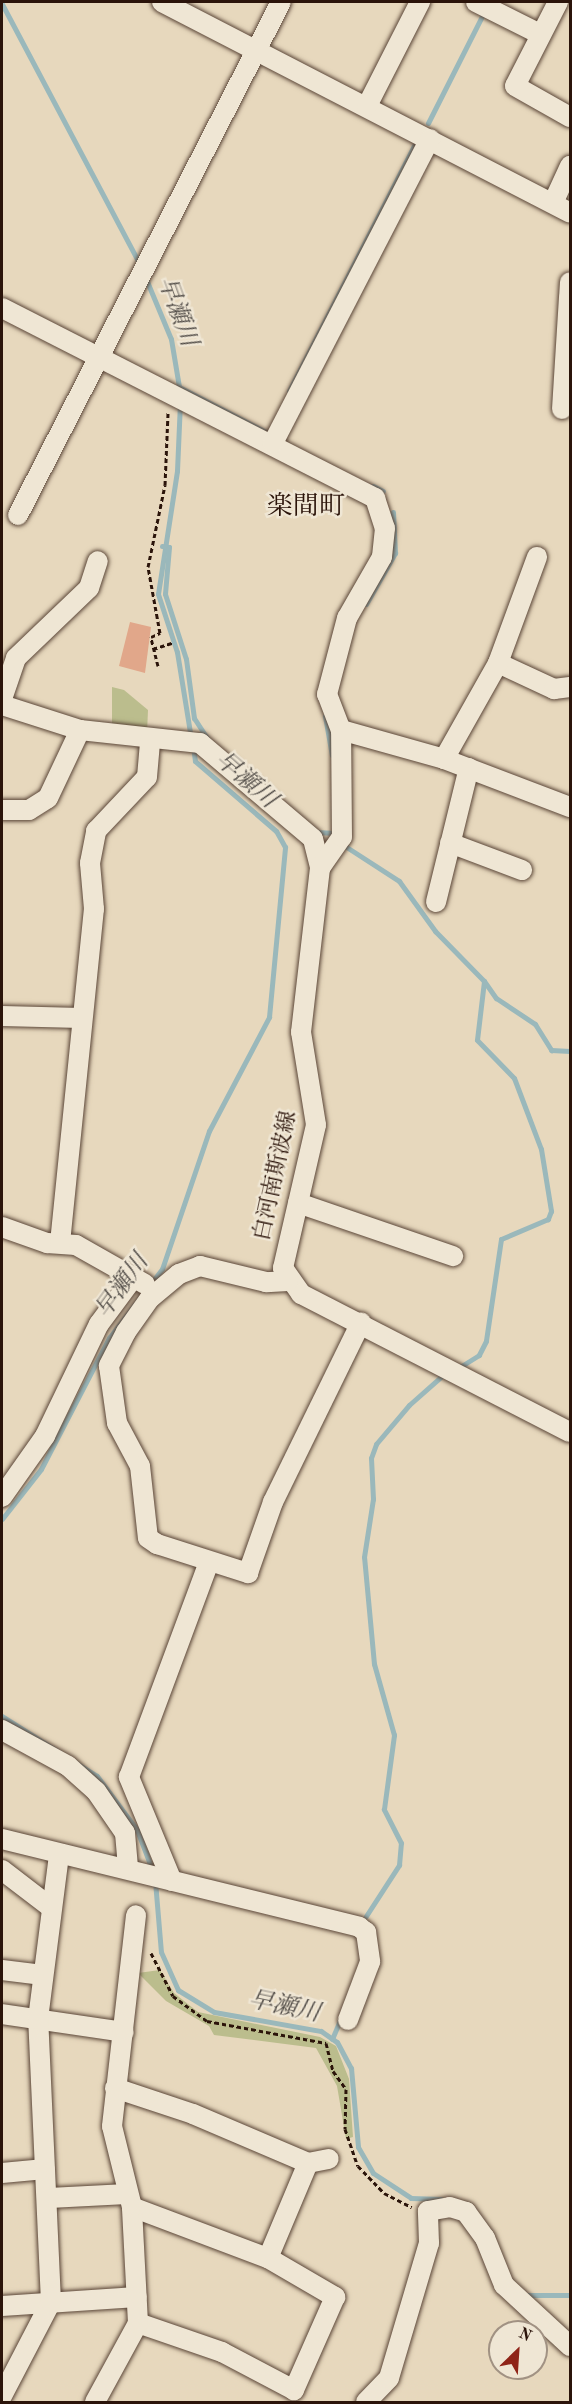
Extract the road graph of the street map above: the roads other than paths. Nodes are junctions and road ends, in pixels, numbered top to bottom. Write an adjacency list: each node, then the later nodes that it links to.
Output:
1 (162, 2): 7 (street)
2 (281, 2): 7 (street)
3 (420, 2): 8 (street)
4 (476, 2): 6 (street)
5 (558, 2): 6 (street)
6 (540, 34): 9 (street)
7 (257, 50): 8 (street); 16 (street)
8 (367, 106): 10 (street)
9 (570, 117)
10 (429, 139): 12 (street); 18 (street)
11 (570, 166): 12 (street)
12 (553, 203): 13 (street)
13 (570, 213)
14 (570, 282): 17 (street)
15 (2, 308): 16 (street)
16 (99, 358): 18 (street); 19 (street)
17 (562, 409)
18 (273, 443): 27 (street)
19 (18, 515)
20 (537, 557): 22 (street)
21 (98, 561): 24 (street)
22 (498, 663): 23 (street); 29 (street)
23 (570, 687)
24 (2, 699)
25 (2, 705): 26 (street)
26 (80, 730): 28 (street); 32 (street)
27 (341, 730): 29 (street); 34 (street)
28 (150, 740): 34 (street, 白河南斯波線); 38 (street)
29 (444, 759): 30 (street)
30 (469, 768): 31 (street); 33 (street)
31 (570, 807)
32 (2, 810)
33 (450, 843): 35 (street); 36 (street)
34 (320, 868): 39 (street, 白河南斯波線)
35 (522, 870)
36 (436, 902)
37 (2, 1016): 38 (street)
38 (81, 1018): 41 (street)
39 (298, 1203): 42 (street); 43 (street, 白河南斯波線)
40 (2, 1227): 41 (street)
41 (60, 1243): 44 (street)
42 (453, 1256)
43 (288, 1281): 44 (street); 45 (street)
44 (147, 1285): 47 (street); 48 (street)
45 (361, 1322): 46 (street); 48 (street)
46 (570, 1432)
47 (2, 1497)
48 (208, 1565): 54 (street)
49 (2, 1730): 52 (street)
50 (2, 1839): 51 (street)
51 (59, 1854): 52 (street); 55 (street)
52 (135, 1868): 54 (street)
53 (2, 1870): 55 (street)
54 (168, 1880): 61 (street)
55 (49, 1906): 58 (street)
56 (136, 1915): 62 (street)
57 (2, 1970): 58 (street)
58 (43, 1975): 60 (street)
59 (2, 2014): 60 (street)
60 (38, 2019): 62 (street); 66 (street)
61 (348, 2020)
62 (124, 2032): 63 (street)
63 (115, 2088): 65 (street); 69 (street)
64 (329, 2159): 65 (street)
65 (308, 2163): 70 (street)
66 (45, 2169): 67 (street); 68 (street)
67 (2, 2173)
68 (49, 2198): 69 (street); 72 (street)
69 (130, 2200): 70 (street); 71 (street)
70 (268, 2258): 77 (street)
71 (137, 2297): 72 (street); 74 (street)
72 (51, 2302): 73 (street); 76 (street)
73 (2, 2306)
74 (138, 2323): 77 (street); 78 (street)
75 (570, 2346): 79 (street)
76 (2, 2396)
77 (293, 2396)
78 (95, 2403)
79 (366, 2403)

